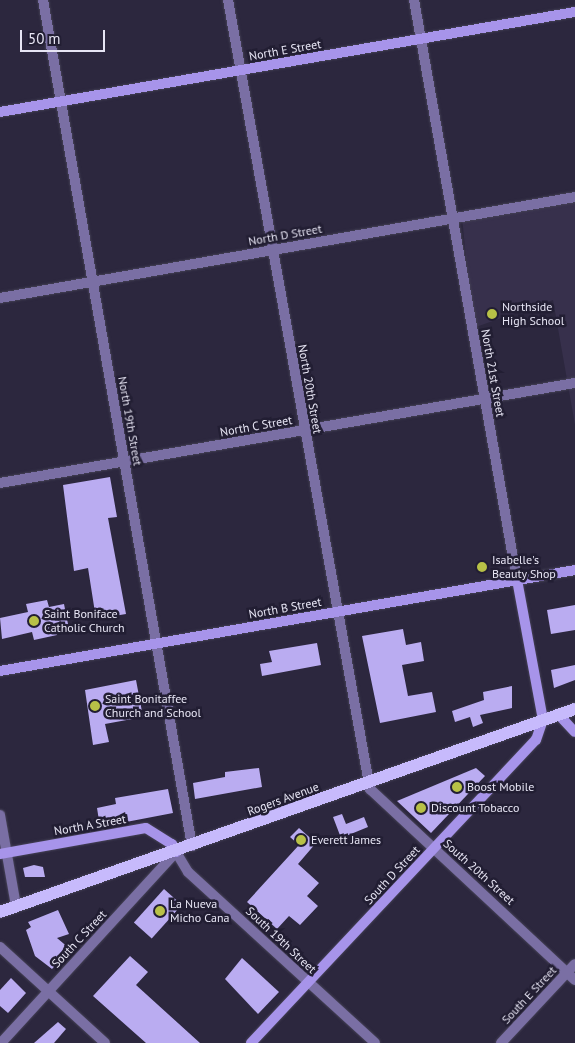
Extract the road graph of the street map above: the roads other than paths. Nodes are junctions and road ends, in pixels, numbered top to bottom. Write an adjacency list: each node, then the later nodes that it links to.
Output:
1 (44, 0): 7 (street, North 19th Street)
2 (228, 0): 6 (street, North 20th Street)
3 (414, 0): 5 (street, North 21st Street)
4 (575, 12): 5 (street, North E Street)
5 (421, 39): 6 (street, North E Street); 10 (street, North 21st Street)
6 (240, 70): 7 (street, North E Street); 11 (street, North 20th Street)
7 (61, 101): 8 (street, North E Street); 12 (street, North 19th Street)
8 (0, 112)
9 (575, 198): 10 (street, North D Street)
10 (453, 219): 11 (street, North D Street); 15 (street, North 21st Street)
11 (272, 250): 12 (street, North D Street); 16 (street, North 20th Street)
12 (93, 281): 13 (street, North D Street); 17 (street, North 19th Street)
13 (0, 298)
14 (575, 383): 15 (street, North C Street)
15 (485, 399): 16 (street, North C Street); 20 (street, North 21st Street)
16 (304, 430): 17 (street, North C Street); 21 (street, North 20th Street)
17 (124, 462): 18 (street, North C Street); 22 (street, North 19th Street)
18 (0, 483)
19 (575, 570): 20 (street, North B Street)
20 (517, 580): 21 (street, North B Street); 26 (street, North 21st Street)
21 (337, 612): 22 (street, North B Street); 28 (street, North 20th Street)
22 (156, 643): 23 (street, North B Street); 30 (street, North 19th Street)
23 (0, 671)
24 (575, 709): 25 (main road, Rogers Avenue)
25 (559, 715): 26 (main road, Rogers Avenue); 27 (street)
26 (543, 720): 28 (main road, Rogers Avenue); 31 (street, South D Street)
27 (575, 732)
28 (368, 783): 30 (main road, Rogers Avenue); 31 (street, South 20th Street)
29 (0, 815): 33 (street)
30 (192, 846): 32 (main road, Rogers Avenue)
31 (434, 849): 37 (street, South 20th Street); 39 (street, South D Street)
32 (176, 852): 33 (street, North A Street); 34 (main road, Rogers Avenue); 39 (street, South 19th Street); 40 (street, South C Street)
33 (3, 854): 34 (street)
34 (16, 906): 35 (main road, Rogers Avenue)
35 (0, 912)
36 (0, 946): 40 (street)
37 (572, 968): 38 (street, South 20th Street); 45 (street, South E Street)
38 (575, 980)
39 (308, 982): 43 (street, South D Street); 44 (street, South 19th Street)
40 (48, 991): 41 (street, South C Street); 42 (street)
41 (1, 1043)
42 (105, 1043)
43 (251, 1043)
44 (375, 1043)
45 (501, 1043)

